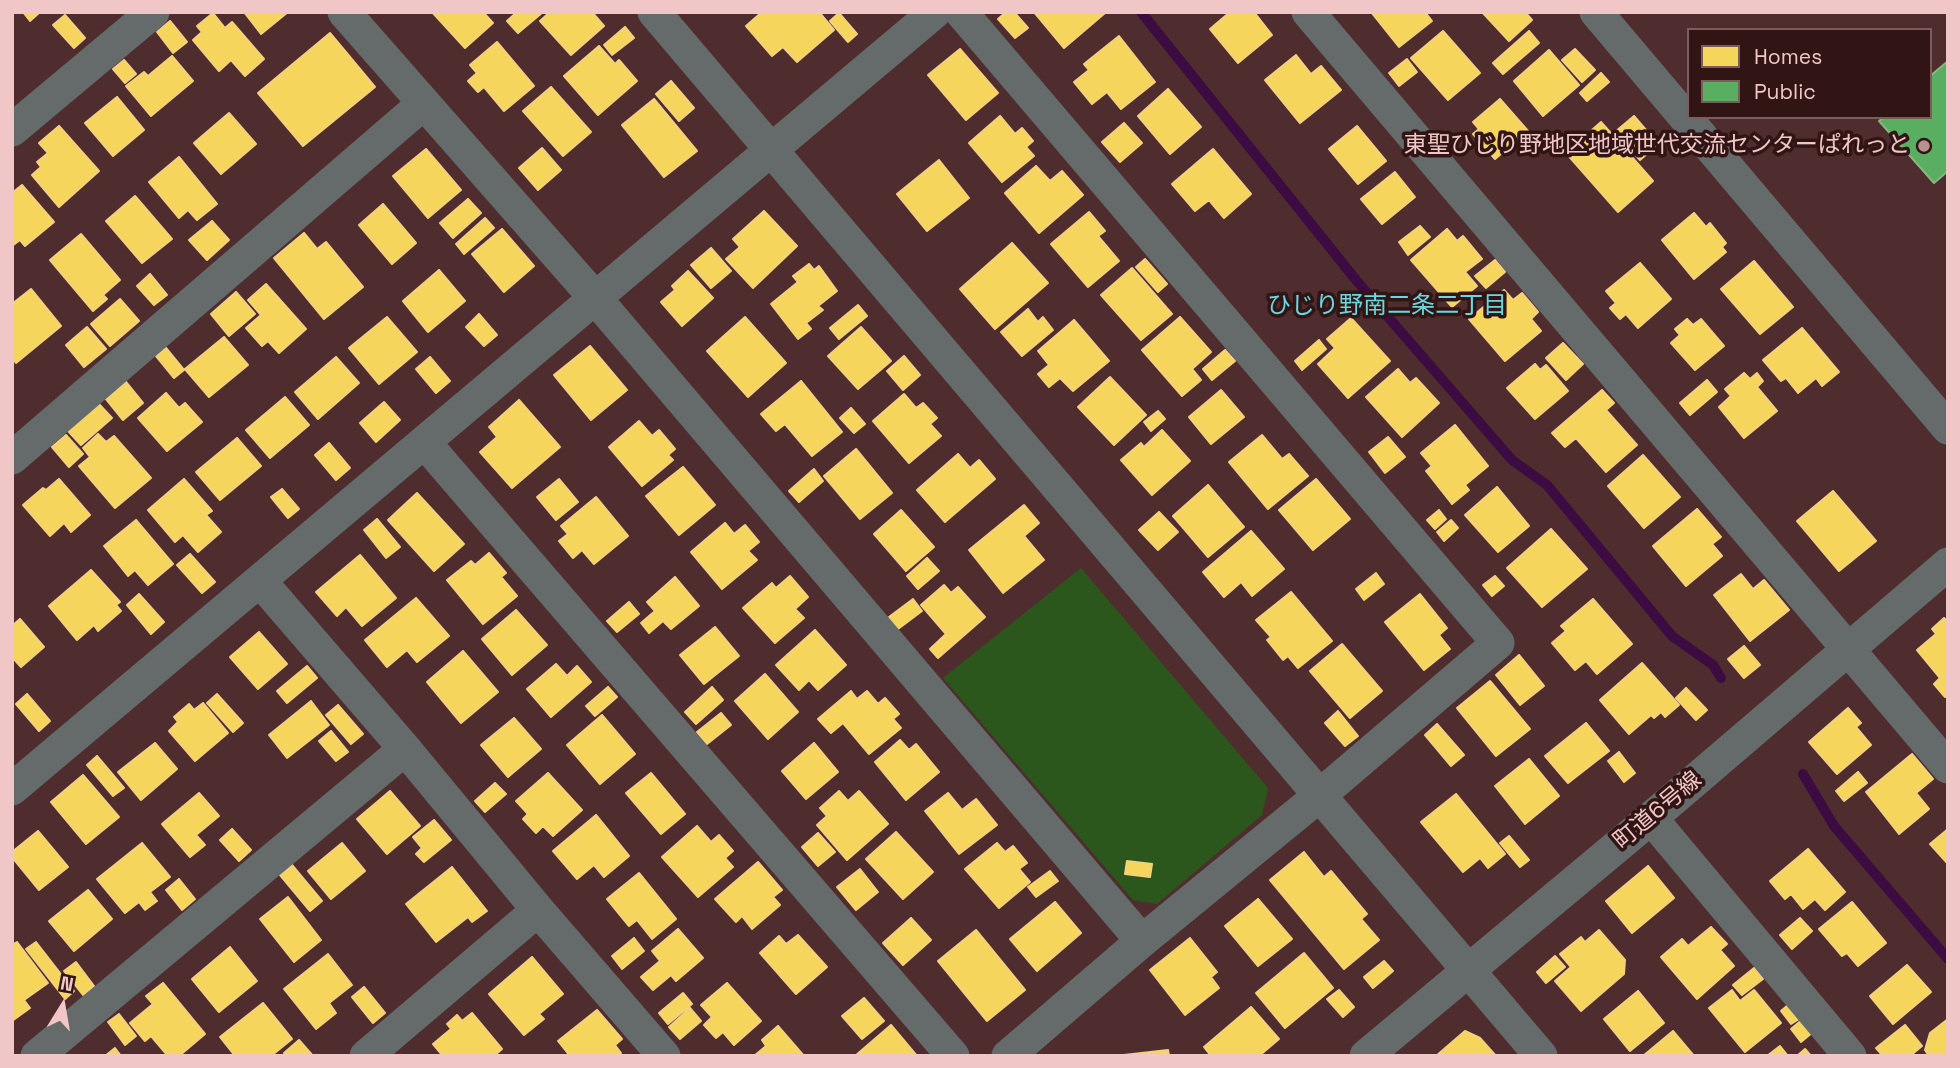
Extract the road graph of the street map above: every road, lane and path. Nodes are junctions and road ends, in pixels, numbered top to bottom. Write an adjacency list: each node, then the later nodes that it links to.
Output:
1 (153, 12): 11 (street)
2 (344, 12): 8 (street)
3 (654, 12): 12 (street)
4 (935, 12): 12 (street)
5 (961, 12): 23 (street)
6 (1308, 12): 19 (street)
7 (1597, 12): 10 (street)
8 (423, 104): 13 (street); 16 (street)
9 (1687, 119): 14 (street)
10 (1687, 119)
11 (12, 130)
12 (770, 150): 13 (street); 23 (street)
13 (596, 299): 15 (street); 26 (street)
14 (1948, 428)
15 (425, 443): 18 (street); 31 (street)
16 (12, 458)
17 (1948, 564): 19 (street, 町道6号線)
18 (261, 582): 20 (street); 22 (street)
19 (1847, 649): 21 (street); 24 (street, 町道6号線)
20 (405, 749): 25 (street); 28 (street)
21 (1948, 767)
22 (12, 789)
23 (1318, 796): 26 (street); 27 (street)
24 (1651, 818): 27 (street, 町道6号線); 35 (street)
25 (538, 910): 29 (street); 30 (street)
26 (1142, 941): 32 (street)
27 (1468, 969): 33 (street, 町道6号線); 34 (street)
28 (37, 1056)
29 (366, 1056)
30 (664, 1056)
31 (953, 1056)
32 (1008, 1056)
33 (1366, 1056)
34 (1541, 1056)
35 (1850, 1056)

